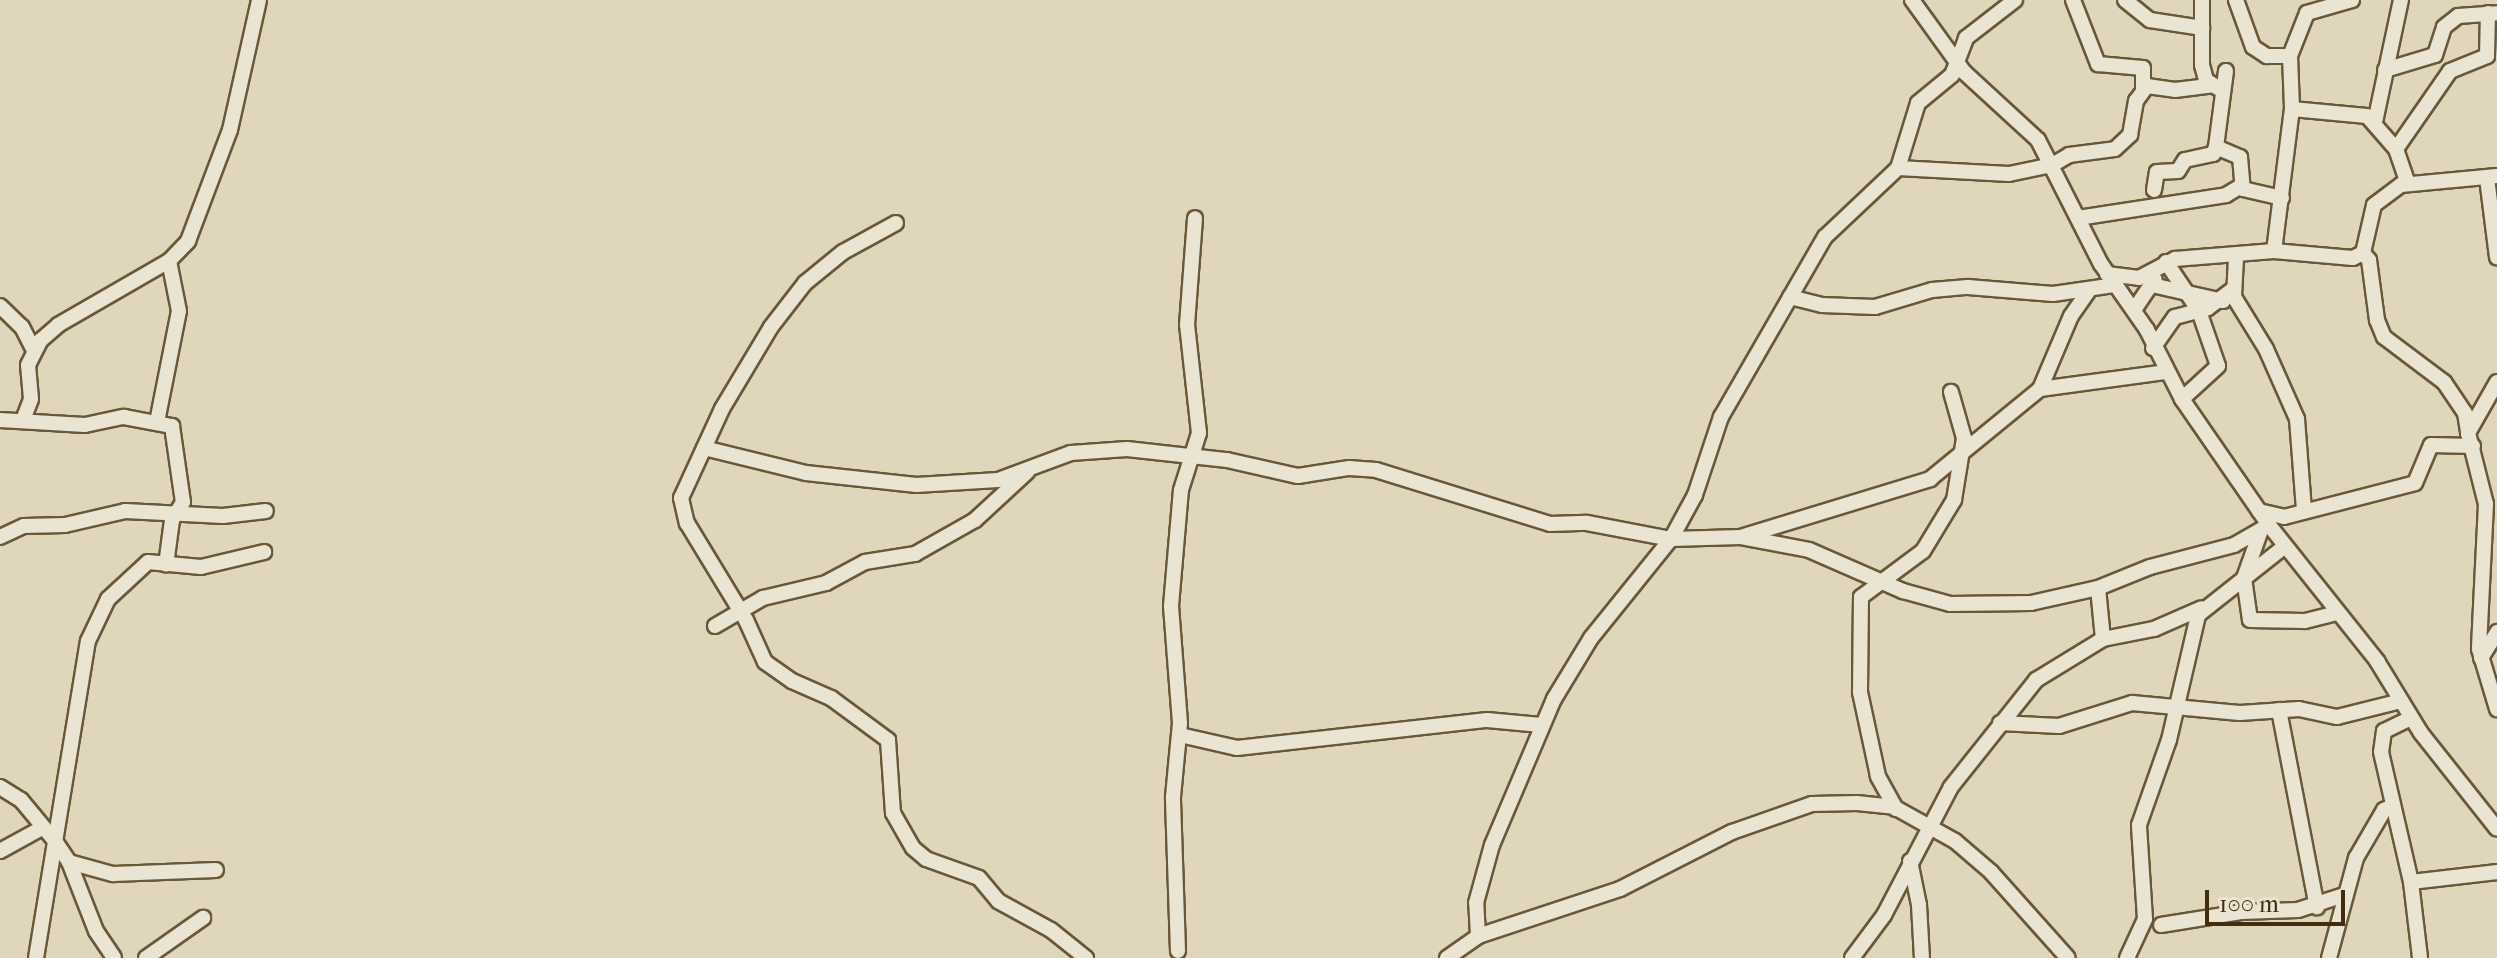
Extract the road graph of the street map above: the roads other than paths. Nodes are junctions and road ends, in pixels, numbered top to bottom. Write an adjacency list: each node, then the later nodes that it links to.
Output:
1 (259, 0): 36 (street)
2 (1912, 0): 13 (street)
3 (2015, 0): 13 (street)
4 (2073, 0): 17 (street)
5 (2125, 0): 11 (street)
6 (2202, 0): 11 (street)
7 (2236, 0): 12 (street)
8 (2352, 0): 12 (street)
9 (2401, 0): 14 (street)
10 (2493, 13): 14 (street); 21 (street)
11 (2202, 28): 16 (street)
12 (2290, 56): 18 (street)
13 (1957, 64): 22 (street); 23 (street)
14 (2385, 70): 19 (street)
15 (2226, 71): 16 (street)
16 (2217, 88): 17 (street); 20 (street)
17 (2143, 89): 22 (street)
18 (2292, 109): 19 (street); 28 (street)
19 (2375, 122): 21 (street)
20 (2216, 147): 26 (street); 27 (street)
21 (2396, 149): 25 (street)
22 (2052, 165): 23 (street); 30 (street)
23 (1898, 168): 43 (street)
24 (2492, 177): 25 (street); 34 (street)
25 (2408, 184): 33 (street)
26 (2241, 186): 28 (street); 30 (street)
27 (2154, 190)
28 (2282, 198): 32 (street)
29 (1195, 218): 63 (street)
30 (2078, 218): 38 (street)
31 (896, 223): 61 (street)
32 (2274, 251): 33 (street); 35 (street)
33 (2363, 253): 60 (street)
34 (2497, 257)
35 (2236, 258): 37 (street); 40 (street)
36 (169, 261): 50 (street); 59 (street)
37 (2162, 267): 38 (street); 39 (street); 42 (street)
38 (2111, 280): 41 (street); 47 (street)
39 (2152, 285): 42 (street); 47 (street)
40 (2233, 289): 44 (street); 45 (street)
41 (2089, 290): 43 (street); 53 (street)
42 (2188, 295): 44 (street); 48 (street)
43 (1790, 297): 73 (street)
44 (2221, 301): 45 (street); 48 (street)
45 (2239, 304): 67 (street)
46 (0, 306): 50 (street)
47 (2134, 310): 49 (street)
48 (2199, 311): 49 (street); 55 (street)
49 (2153, 348): 51 (street)
50 (33, 349): 58 (street)
51 (2165, 372): 53 (street); 55 (street)
52 (2497, 382): 56 (street)
53 (2040, 389): 62 (street)
54 (1951, 392): 62 (street)
55 (2182, 399): 66 (street)
56 (2491, 403): 60 (street)
57 (0, 420): 58 (street)
58 (23, 420): 59 (street)
59 (157, 422): 68 (street)
60 (2470, 439): 67 (street); 69 (street)
61 (704, 448): 64 (street); 81 (street)
62 (1963, 450): 72 (street); 78 (street)
63 (1192, 457): 64 (street); 73 (street); 94 (street)
64 (1037, 464): 81 (street)
65 (266, 511): 68 (street)
66 (2259, 511): 67 (street); 70 (street)
67 (2304, 511)
68 (176, 513): 71 (street); 76 (street)
69 (2491, 521): 86 (street)
70 (2265, 528): 74 (street); 77 (street); 79 (street)
71 (0, 537)
72 (1741, 537): 73 (street); 78 (street)
73 (1671, 539): 93 (street)
74 (2285, 546): 77 (street); 82 (street)
75 (264, 552): 76 (street)
76 (166, 565): 101 (street)
77 (2244, 578): 80 (street); 82 (street)
78 (1880, 582): 79 (street); 97 (street)
79 (2098, 588): 85 (street)
80 (2202, 608): 85 (street); 88 (street)
81 (740, 611): 83 (street); 117 (street)
82 (2337, 613): 87 (street)
83 (715, 626)
84 (2497, 632): 86 (street)
85 (2103, 639): 92 (street)
86 (2481, 658): 89 (street)
87 (2401, 701): 90 (street); 91 (street)
88 (2176, 706): 90 (street); 92 (street); 122 (street)
89 (2497, 709)
90 (2279, 710): 109 (street)
91 (2411, 718): 96 (street); 100 (street)
92 (2000, 723): 98 (street)
93 (1541, 725): 94 (street); 112 (street)
94 (1180, 735): 113 (street)
95 (0, 787): 99 (street)
96 (2393, 806): 107 (street); 108 (street)
97 (1896, 809): 98 (street); 112 (street)
98 (1928, 824): 103 (street); 121 (street)
99 (42, 828): 101 (street); 102 (street)
100 (2497, 829)
101 (55, 841): 104 (street); 114 (street)
102 (0, 851)
103 (1910, 861): 119 (street); 120 (street)
104 (69, 862): 105 (street); 115 (street)
105 (216, 870)
106 (2497, 872): 107 (street)
107 (2411, 882): 124 (street)
108 (2344, 895): 109 (street); 123 (street)
109 (2317, 907): 111 (street)
110 (203, 918): 116 (street)
111 (2161, 925)
112 (1478, 936): 118 (street)
113 (1178, 951)
114 (36, 958)
115 (114, 958)
116 (146, 958)
117 (1086, 958)
118 (1447, 958)
119 (1852, 958)
120 (1922, 958)
121 (2068, 958)
122 (2127, 958)
123 (2329, 958)
124 (2420, 958)

